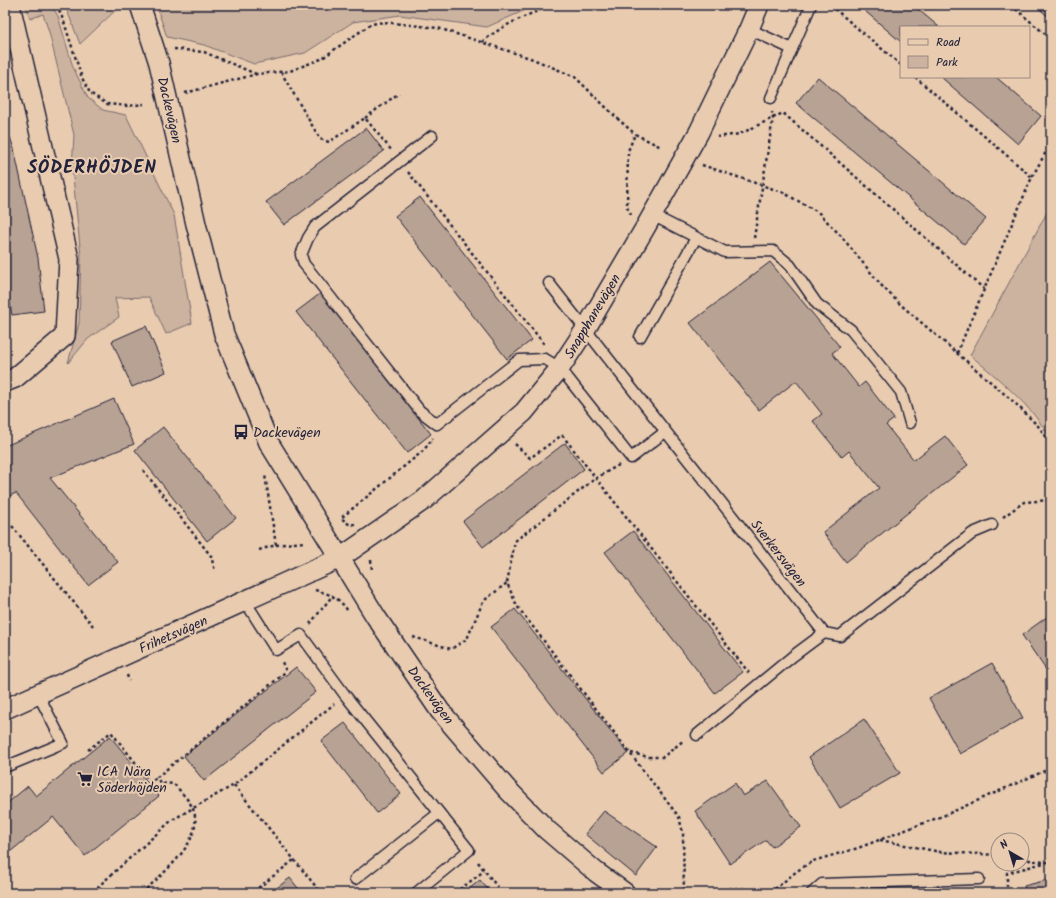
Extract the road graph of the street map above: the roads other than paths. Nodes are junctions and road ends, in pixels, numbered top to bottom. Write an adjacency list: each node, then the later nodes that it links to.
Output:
1 (10, 5): 15 (street)
2 (140, 5): 19 (street, Dackevägen)
3 (759, 5): 5 (street, Snapphanevägen)
4 (810, 5): 6 (lane)
5 (749, 30): 6 (lane); 9 (street, Snapphanevägen)
6 (792, 49): 7 (lane)
7 (772, 98)
8 (432, 136): 14 (lane)
9 (648, 222): 10 (lane); 12 (street, Snapphanevägen)
10 (696, 238): 13 (lane); 16 (lane)
11 (548, 283): 12 (lane, Sverkersvägen)
12 (585, 330): 14 (street, Snapphanevägen); 17 (lane, Sverkersvägen)
13 (640, 337)
14 (560, 368): 17 (lane); 19 (street, Snapphanevägen)
15 (5, 382)
16 (910, 423)
17 (665, 432): 21 (lane, Sverkersvägen)
18 (992, 526): 21 (lane)
19 (340, 558): 20 (street, Frihetsvägen); 30 (street, Dackevägen)
20 (245, 601): 22 (street, Frihetsvägen); 26 (lane)
21 (824, 633): 24 (lane)
22 (38, 694): 23 (street, Frihetsvägen); 25 (lane)
23 (5, 709)
24 (697, 735)
25 (5, 767)
26 (439, 813): 27 (lane); 29 (lane)
27 (355, 879)
28 (979, 879): 31 (lane)
29 (416, 893)
30 (625, 893)
31 (812, 893)

